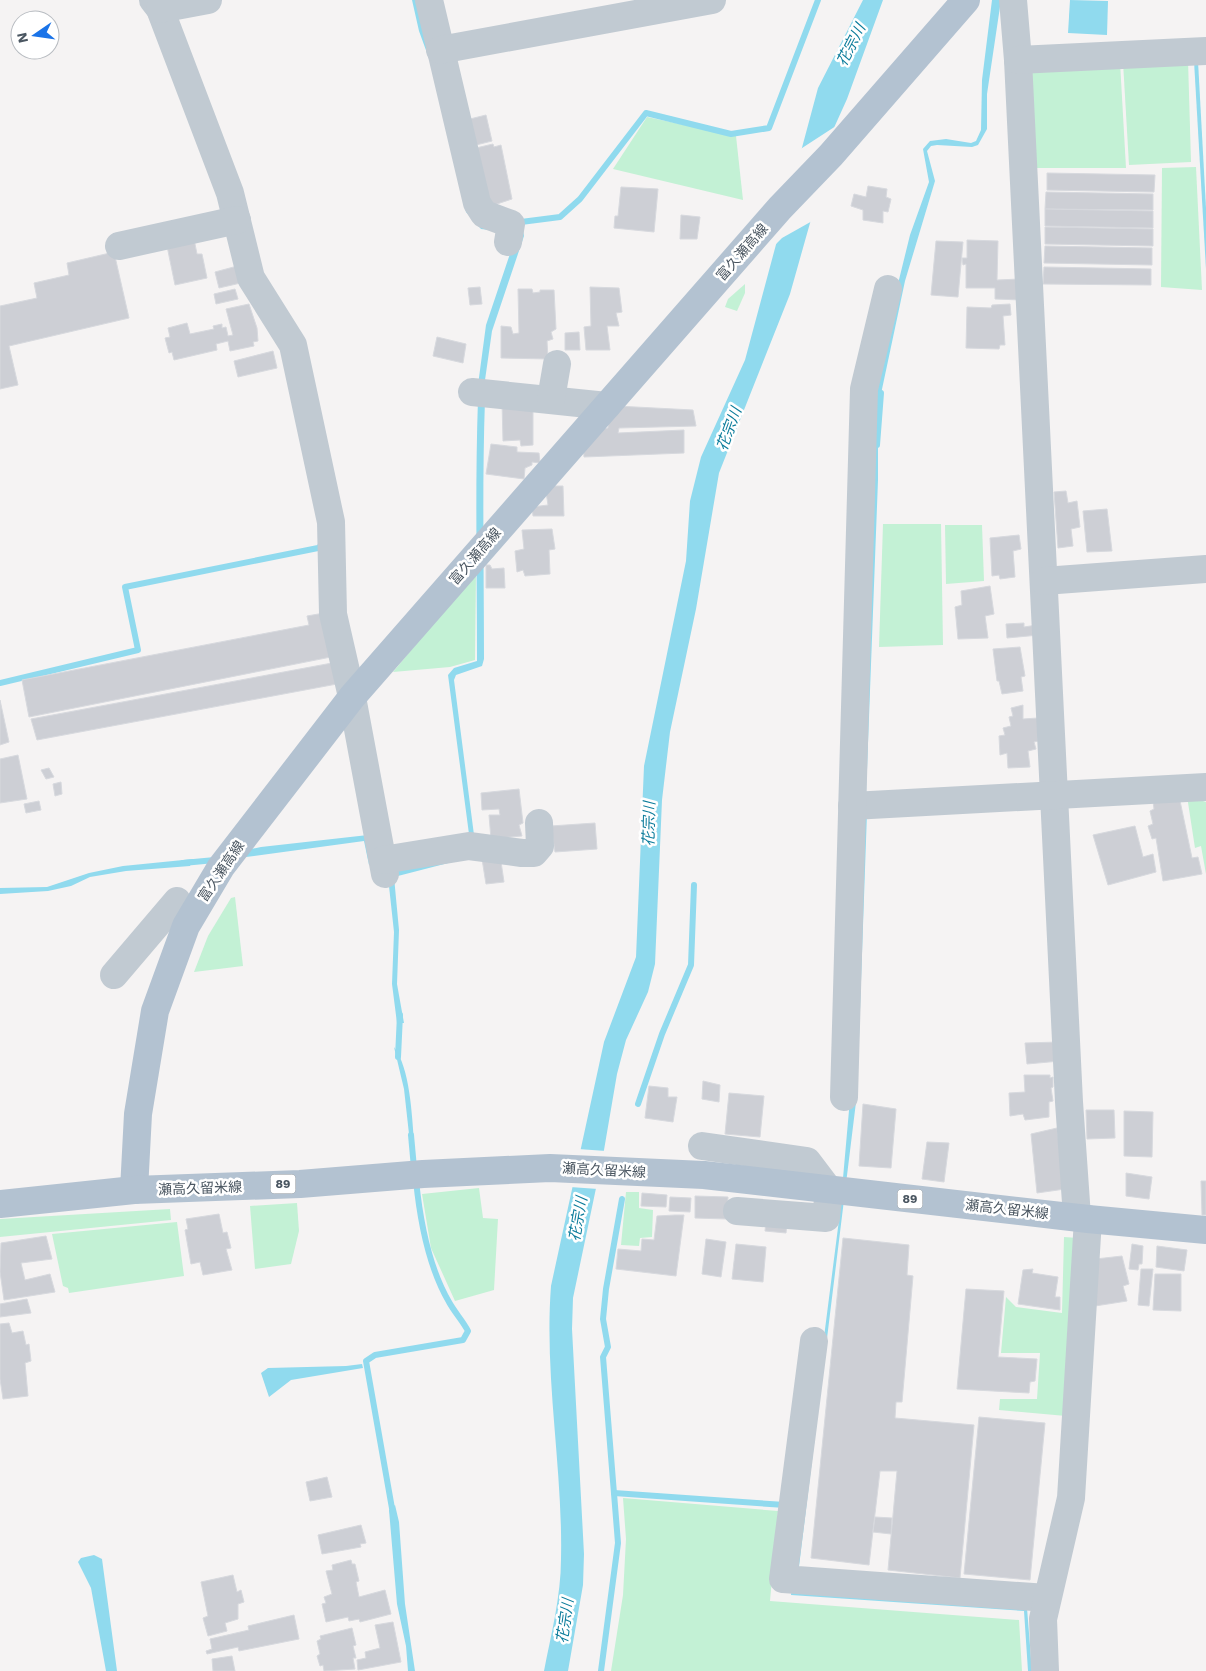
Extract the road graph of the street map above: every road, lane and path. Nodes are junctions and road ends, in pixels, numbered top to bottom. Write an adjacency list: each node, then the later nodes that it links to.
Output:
1 (208, 0): 6 (street)
2 (429, 0): 7 (street)
3 (712, 0): 7 (street)
4 (966, 0): 17 (main road, 富久瀬高線)
5 (1013, 0): 9 (street)
6 (157, 4): 10 (street)
7 (440, 50): 11 (street)
8 (1206, 51): 9 (street)
9 (1018, 60): 19 (street)
10 (237, 220): 12 (street); 20 (street)
11 (508, 242)
12 (119, 246)
13 (888, 289): 23 (street)
14 (557, 364): 16 (street)
15 (472, 392): 16 (street)
16 (551, 399): 17 (street)
17 (607, 406): 20 (main road, 富久瀬高線)
18 (1206, 569): 19 (street)
19 (1044, 581): 22 (street)
20 (352, 697): 24 (street); 29 (main road, 富久瀬高線)
21 (1206, 786): 22 (street)
22 (1055, 794): 23 (street); 33 (street)
23 (852, 806): 27 (street)
24 (539, 823)
25 (177, 901): 26 (street)
26 (114, 975)
27 (844, 1097)
28 (702, 1146): 30 (street)
29 (134, 1190): 30 (main road, 瀬高久留米線 / 89); 31 (main road, 瀬高久留米線 / 89)
30 (829, 1190): 32 (street); 33 (main road, 瀬高久留米線 / 89)
31 (0, 1204)
32 (738, 1211)
33 (1082, 1218): 34 (main road, 瀬高久留米線 / 89); 36 (street)
34 (1206, 1230)
35 (814, 1341): 36 (street)
36 (1047, 1598): 37 (street)
37 (1045, 1671)

